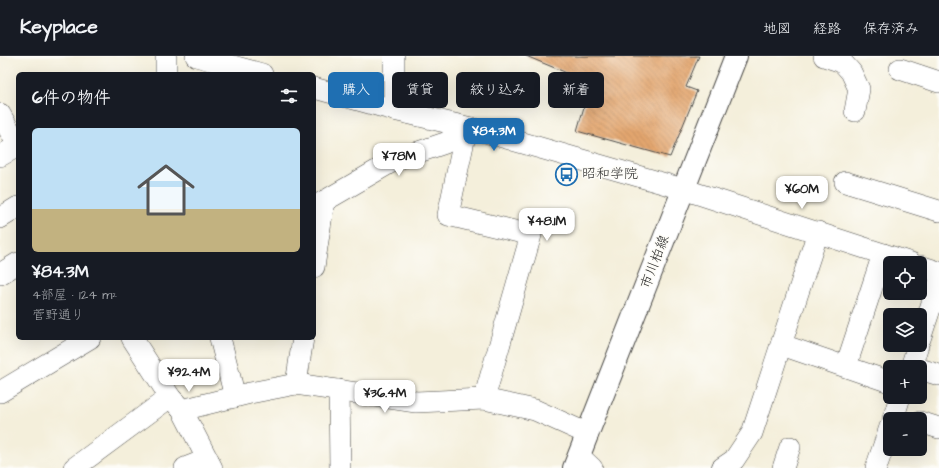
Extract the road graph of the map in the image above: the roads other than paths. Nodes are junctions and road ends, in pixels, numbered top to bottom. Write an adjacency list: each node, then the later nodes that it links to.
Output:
1 (166, 56): 7 (street)
2 (196, 56): 8 (street)
3 (394, 56): 11 (street)
4 (736, 56): 19 (main road, 市川柏線)
5 (824, 56): 12 (street)
6 (900, 68): 9 (street)
7 (166, 72)
8 (255, 72)
9 (939, 82)
10 (316, 89): 11 (street)
11 (394, 110): 14 (street)
12 (855, 111)
13 (0, 114): 15 (street)
14 (468, 130): 19 (street); 20 (street); 47 (street)
15 (16, 142)
16 (16, 146): 17 (street)
17 (0, 156)
18 (845, 182): 22 (street)
19 (683, 189): 24 (street); 51 (main road, 市川柏線)
20 (319, 204): 25 (street)
21 (16, 208): 23 (street)
22 (939, 211)
23 (0, 218)
24 (818, 232): 26 (street); 38 (street)
25 (316, 242)
26 (883, 254): 27 (street); 39 (street)
27 (889, 256)
28 (16, 264): 31 (street)
29 (927, 268): 30 (street)
30 (939, 272)
31 (0, 274)
32 (939, 282): 33 (street)
33 (927, 318)
34 (87, 340): 45 (street)
35 (133, 340): 48 (street)
36 (221, 340): 46 (street)
37 (303, 340): 43 (street)
38 (782, 345): 39 (street); 59 (street)
39 (846, 366): 42 (street)
40 (927, 371): 41 (street)
41 (939, 375)
42 (883, 379)
43 (296, 384): 44 (street); 46 (street)
44 (339, 390): 47 (street); 58 (street)
45 (0, 392)
46 (235, 397): 48 (street)
47 (484, 399): 51 (street)
48 (176, 404): 54 (street); 56 (street)
49 (927, 424): 50 (street)
50 (939, 428)
51 (588, 434): 55 (main road, 市川柏線)
52 (790, 447): 60 (street)
53 (883, 451): 61 (street)
54 (210, 463): 57 (street)
55 (582, 464)
56 (74, 468)
57 (185, 468)
58 (340, 468)
59 (722, 468)
60 (783, 468)
61 (876, 468)

